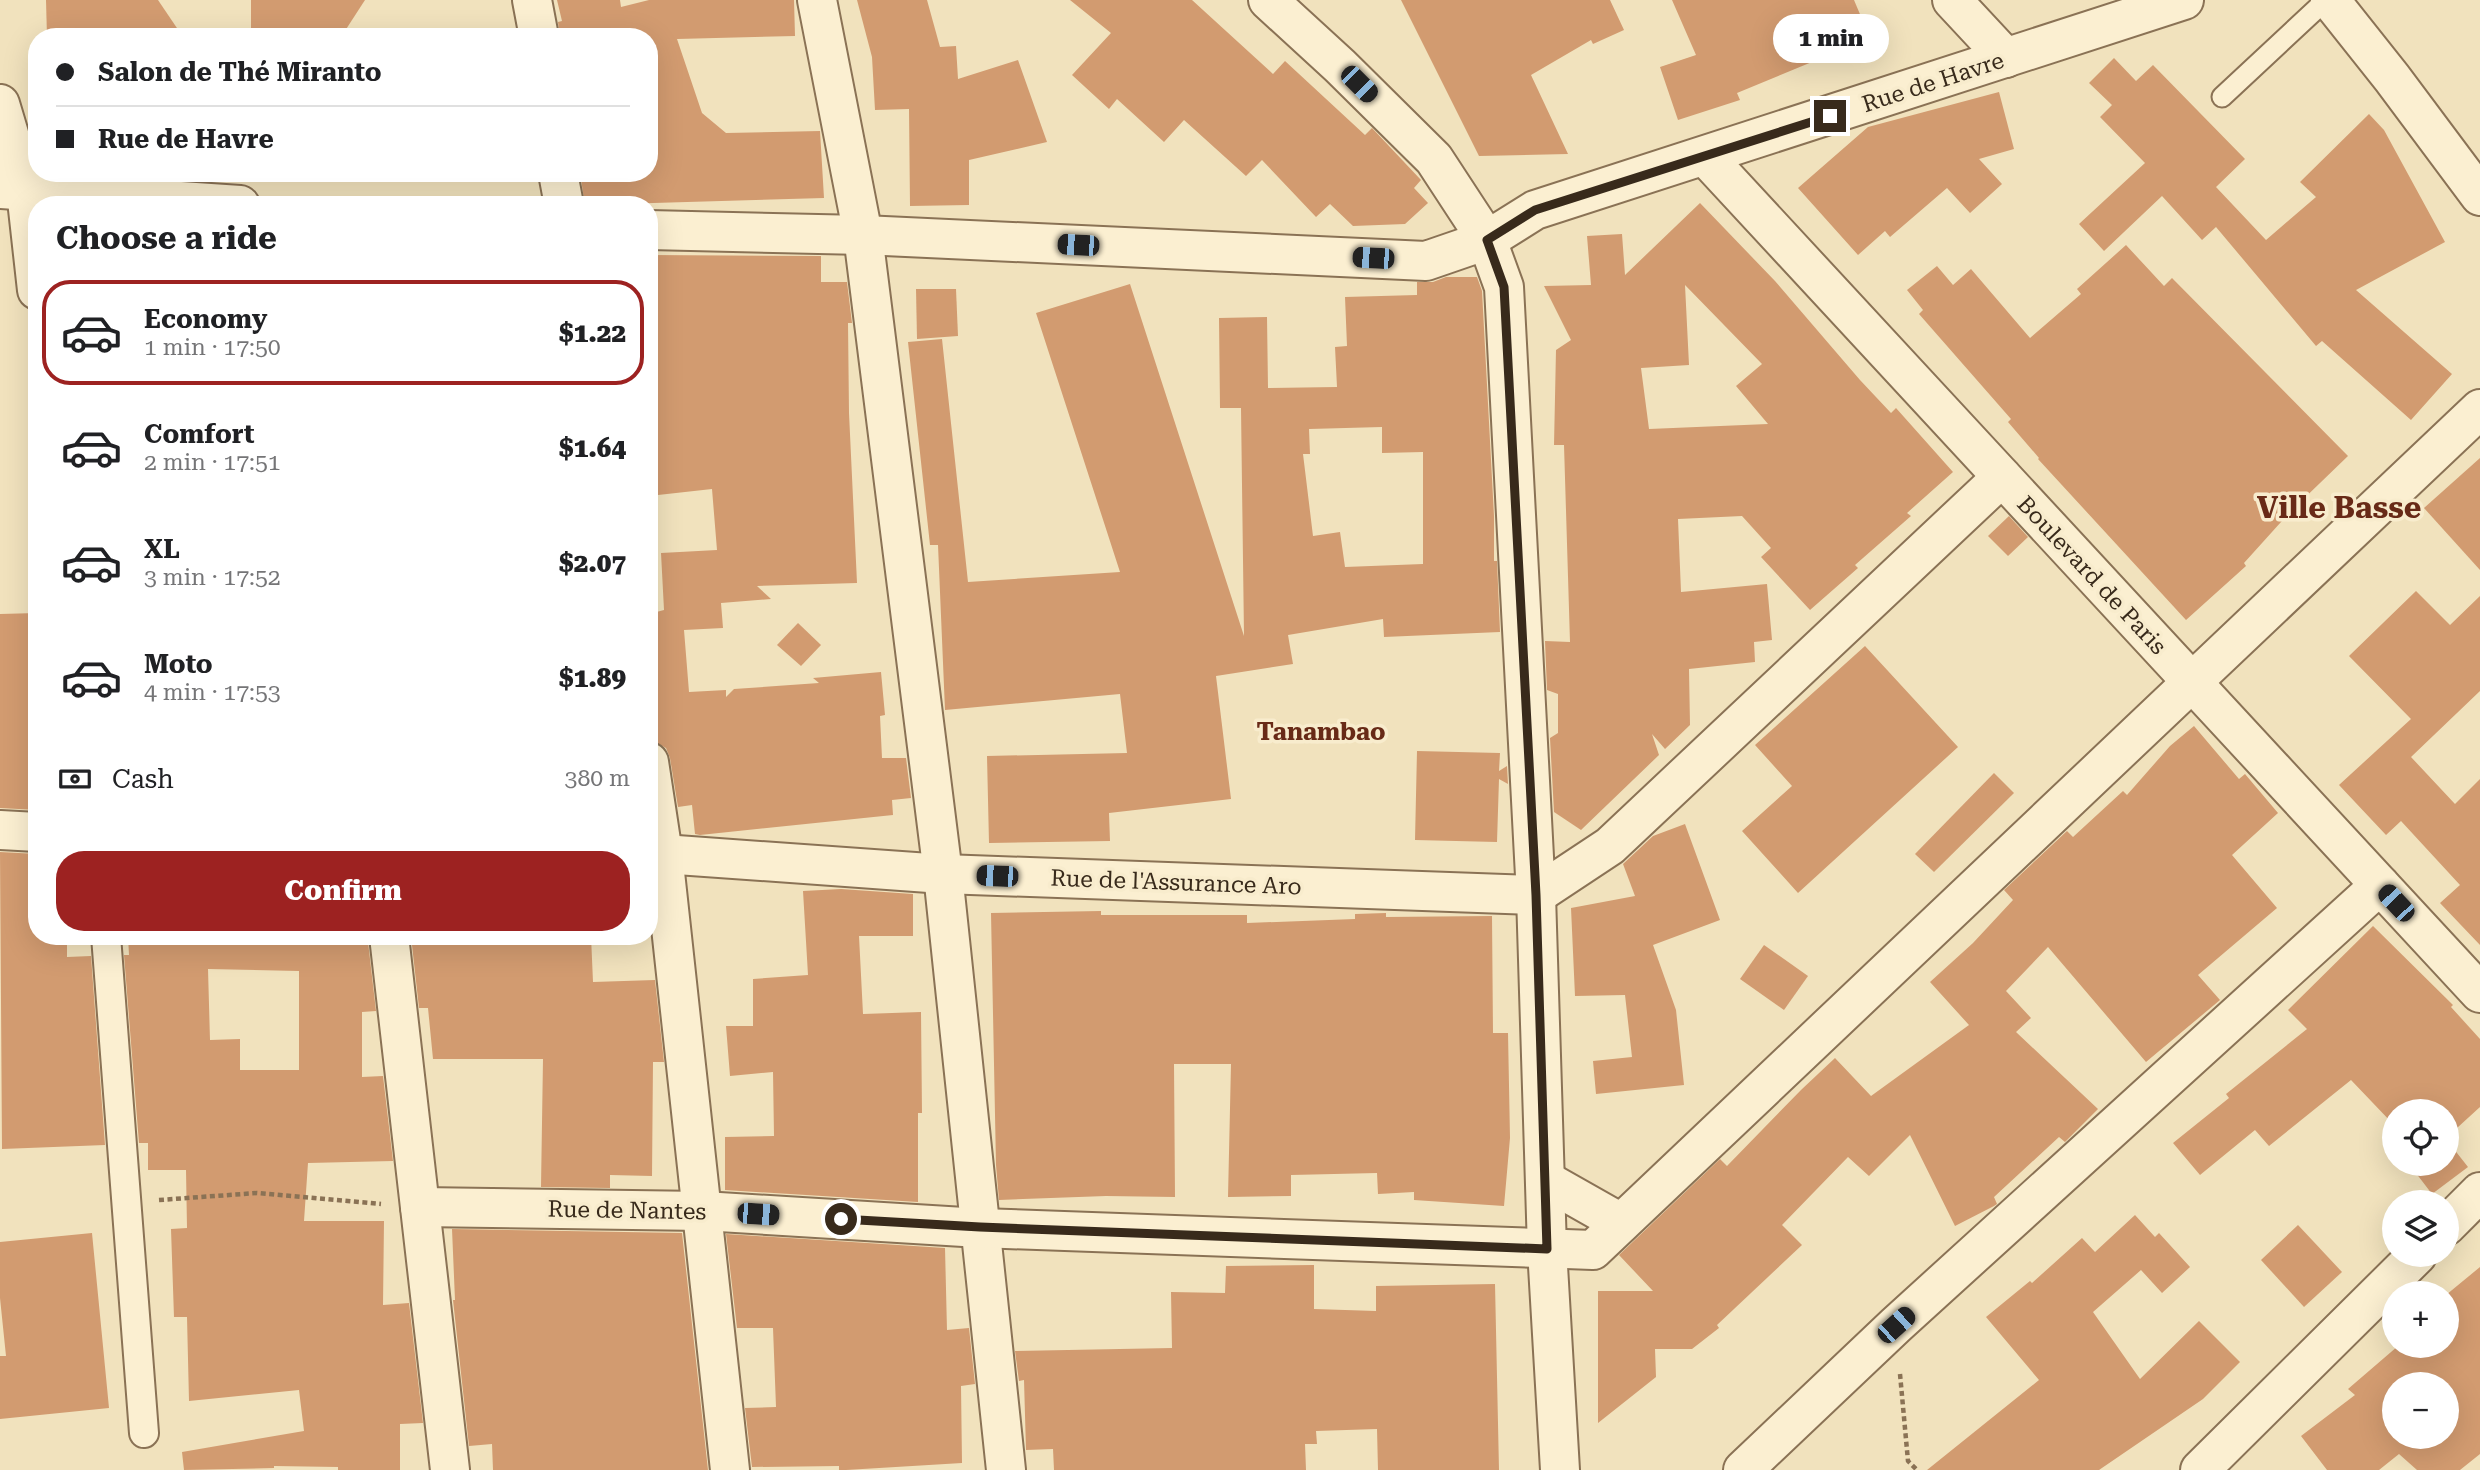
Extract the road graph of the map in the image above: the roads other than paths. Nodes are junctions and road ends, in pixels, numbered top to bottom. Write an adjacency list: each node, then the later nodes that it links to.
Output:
1 (532, 0): 7 (street)
2 (817, 0): 16 (street)
3 (1268, 0): 17 (street)
4 (1952, 0): 8 (street)
5 (2184, 0): 8 (street, Rue de Havre)
6 (2328, 0): 9 (lane); 14 (street)
7 (537, 28)
8 (2006, 58): 11 (street, Rue de Havre)
9 (2222, 97)
10 (0, 104): 12 (street)
11 (1705, 156): 17 (street, Rue de Havre); 20 (street, Boulevard de Paris)
12 (13, 190): 13 (street); 18 (street)
13 (104, 196)
14 (2480, 197)
15 (658, 230): 16 (street, Rue de Havre)
16 (863, 235): 17 (street, Rue de Havre); 26 (street)
17 (1487, 240): 28 (street)
18 (28, 252)
19 (2480, 410): 21 (street, Rue de Nantes)
20 (2001, 477): 21 (street, Boulevard de Paris); 28 (street)
21 (2192, 682): 27 (street, Boulevard de Paris); 37 (street, Rue de Nantes)
22 (0, 830): 23 (street)
23 (28, 832)
24 (658, 854): 26 (street, Rue de l'Assurance Aro)
25 (658, 869): 35 (street)
26 (943, 874): 28 (street, Rue de l'Assurance Aro); 38 (street)
27 (2379, 885): 31 (street, Boulevard de Paris); 46 (street)
28 (1536, 895): 32 (street)
29 (107, 945): 41 (street)
30 (389, 945): 34 (street)
31 (2480, 993)
32 (1545, 1181): 37 (street); 39 (street)
33 (2480, 1192): 36 (street)
34 (420, 1207): 35 (street, Rue de Nantes); 42 (street)
35 (703, 1211): 38 (street, Rue de Nantes); 43 (street)
36 (2459, 1213)
37 (1621, 1223): 39 (street, Rue de Nantes)
38 (980, 1227): 39 (street, Rue de Nantes); 44 (street)
39 (1547, 1249): 45 (street)
40 (2405, 1267): 47 (street)
41 (144, 1433)
42 (450, 1470)
43 (730, 1470)
44 (1006, 1470)
45 (1560, 1470)
46 (1743, 1470)
47 (2200, 1470)

